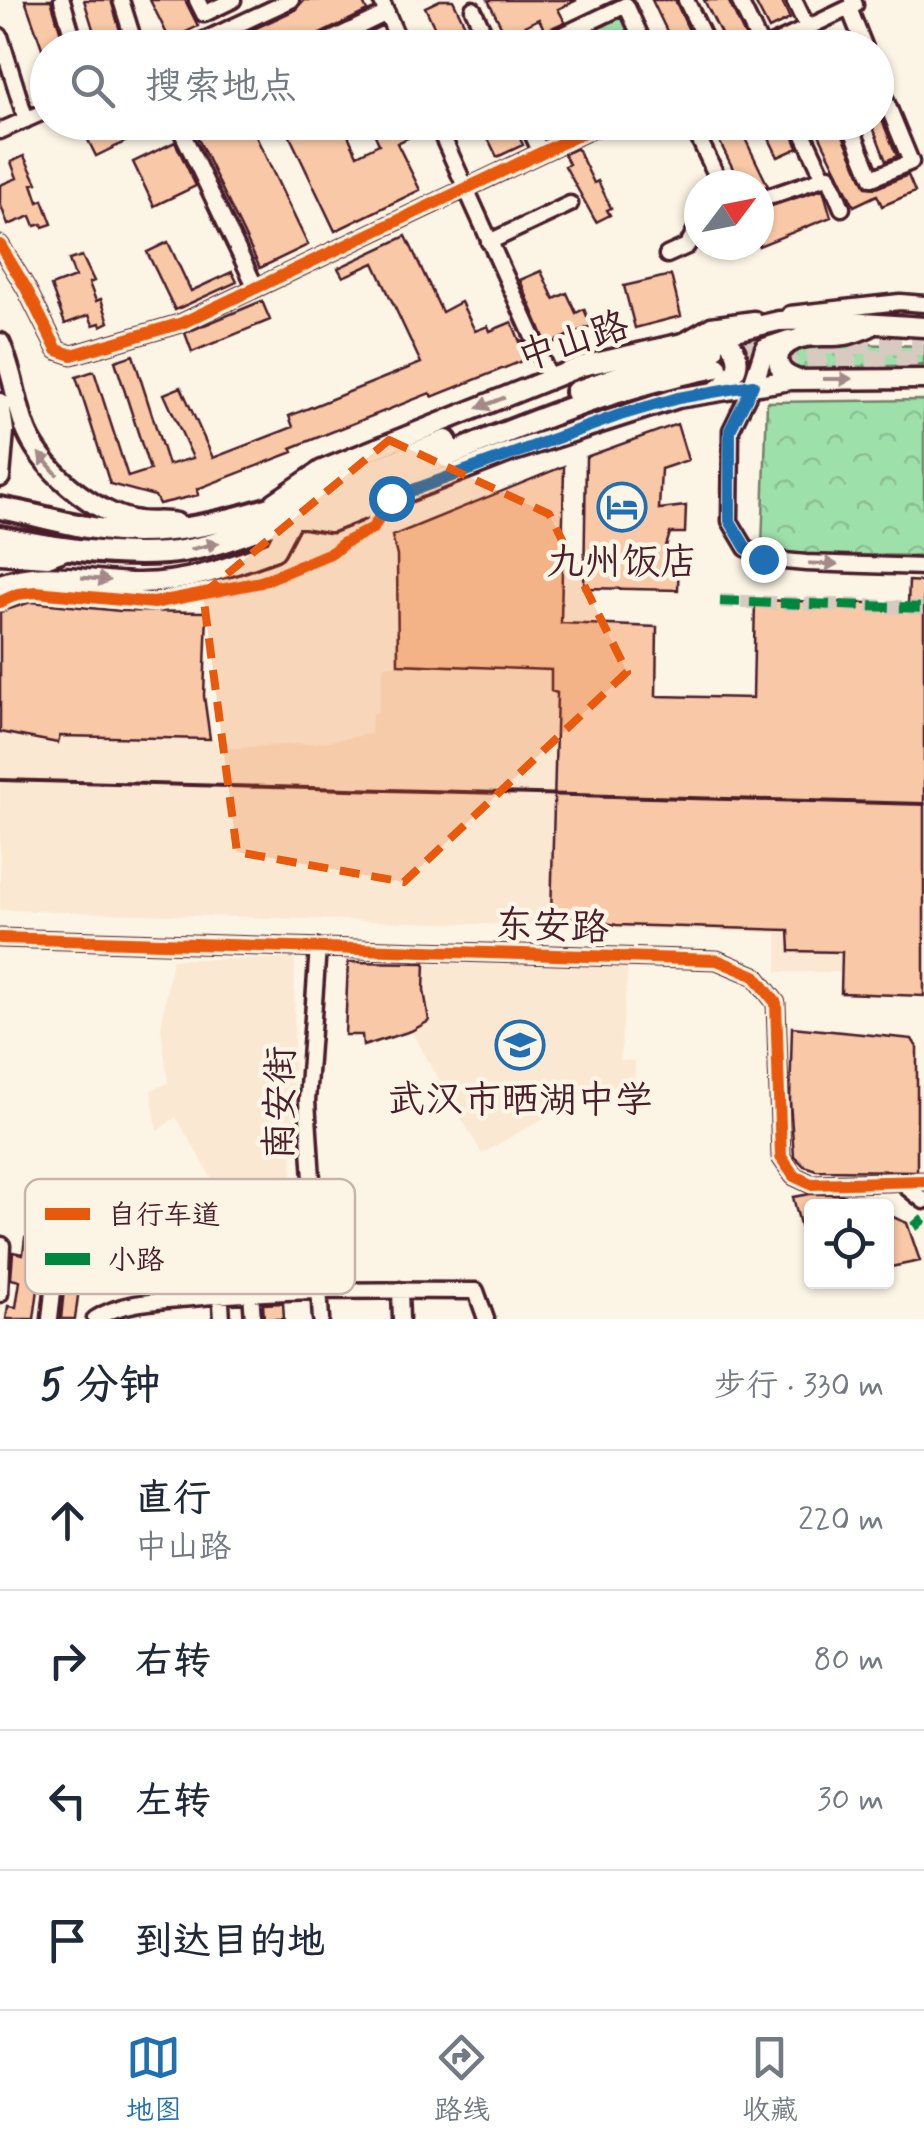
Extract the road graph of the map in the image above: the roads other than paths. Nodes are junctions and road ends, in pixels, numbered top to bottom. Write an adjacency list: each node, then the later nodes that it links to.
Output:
1 (62, 0): 13 (street)
2 (121, 0): 14 (street)
3 (197, 0): 4 (street)
4 (232, 0)
5 (291, 0): 15 (street)
6 (686, 0): 21 (street)
7 (739, 0): 22 (street)
8 (794, 0): 12 (street)
9 (851, 4): 12 (street); 24 (street)
10 (384, 6): 16 (street); 17 (street)
11 (473, 9): 18 (street)
12 (807, 27): 23 (street)
13 (71, 30)
14 (130, 30)
15 (226, 30)
16 (344, 30)
17 (394, 30)
18 (483, 30)
19 (573, 30): 20 (street)
20 (638, 30)
21 (700, 30)
22 (755, 30)
23 (801, 30)
24 (859, 30)
25 (0, 36): 27 (street)
26 (30, 118): 27 (street)
27 (26, 120): 29 (street)
28 (894, 120): 36 (street)
29 (0, 131)
30 (186, 140): 48 (street)
31 (444, 140): 40 (street)
32 (535, 140): 37 (street)
33 (568, 140): 37 (street)
34 (700, 140): 38 (street)
35 (806, 140): 39 (street)
36 (856, 140)
37 (541, 153): 40 (street)
38 (714, 170)
39 (824, 178): 41 (street); 43 (street)
40 (466, 189): 44 (street); 48 (street)
41 (774, 195)
42 (570, 204): 44 (street)
43 (842, 208)
44 (489, 242): 56 (street)
45 (0, 245): 48 (street)
46 (684, 247): 47 (street)
47 (668, 254)
48 (256, 288)
49 (924, 304): 53 (street)
50 (878, 324): 51 (main road, 中山路); 52 (main road); 55 (main road, 中山路)
51 (924, 326)
52 (804, 337): 58 (main road); 59 (main road)
53 (684, 341): 55 (main road, 中山路); 56 (main road, 中山路)
54 (0, 343): 66 (main road, one-way to 54)
55 (711, 351): 60 (main road); 64 (highway); 65 (highway)
56 (550, 379): 64 (main road, 中山路, one-way to 64)
57 (924, 379): 58 (main road, one-way to 57)
58 (798, 380): 59 (main road)
59 (753, 385): 60 (main road); 68 (street, one-way to 68)
60 (712, 392): 65 (main road)
61 (0, 403): 62 (main road)
62 (0, 477)
63 (9, 505): 66 (highway)
64 (265, 508): 66 (highway)
65 (294, 516): 67 (highway, one-way to 65); 69 (main road, one-way to 65)
66 (196, 527)
67 (9, 547)
68 (924, 566)
69 (0, 584)
70 (0, 938): 71 (street, 东安路)
71 (318, 947): 72 (street, 南安街); 73 (street, 东安路)
72 (312, 1179)
73 (899, 1181): 74 (street, 东安路); 75 (street)
74 (924, 1182)
75 (924, 1201)
76 (2, 1245): 79 (street)
77 (355, 1289): 78 (street)
78 (400, 1290): 89 (street); 90 (street)
79 (0, 1294)
80 (53, 1294): 84 (street)
81 (251, 1294): 83 (street); 87 (street)
82 (319, 1294): 88 (street, 南安街)
83 (220, 1296): 85 (street); 86 (street)
84 (50, 1319)
85 (95, 1319)
86 (222, 1319)
87 (253, 1319)
88 (321, 1319)
89 (401, 1319)
90 (486, 1319)

